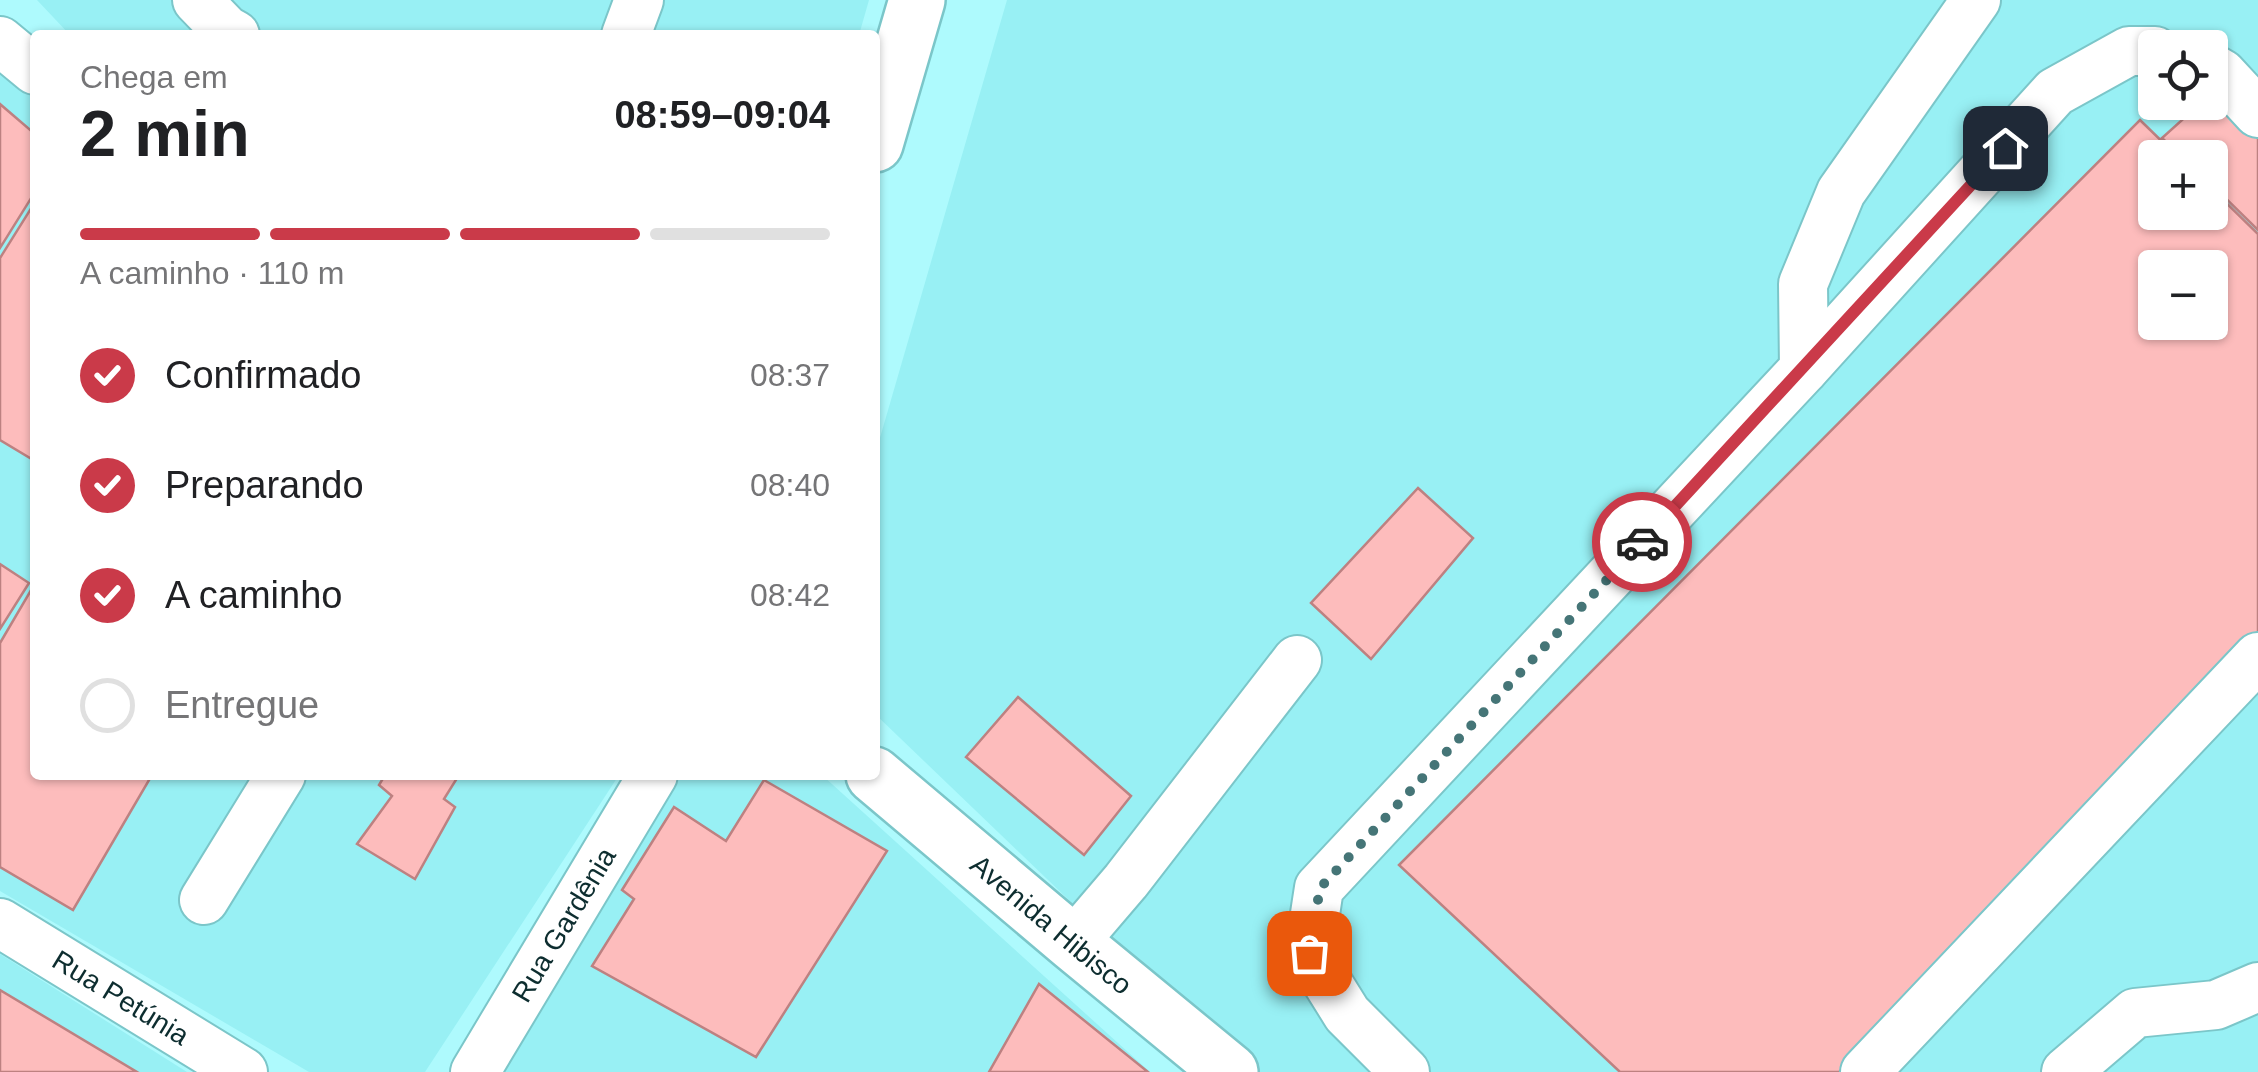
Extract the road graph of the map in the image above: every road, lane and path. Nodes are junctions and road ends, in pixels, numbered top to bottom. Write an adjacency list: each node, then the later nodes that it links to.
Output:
1 (197, 0): 4 (street)
2 (917, 0): 10 (main road)
3 (1976, 0): 11 (street)
4 (226, 30)
5 (0, 40): 7 (street)
6 (2138, 51): 11 (street)
7 (30, 66)
8 (2228, 80): 9 (street)
9 (2258, 113)
10 (880, 127)
11 (1804, 369): 24 (street)
12 (2258, 657): 25 (street)
13 (1297, 660): 19 (street)
14 (277, 780): 17 (street)
15 (650, 780): 22 (street, Rua Gardênia)
16 (880, 780): 19 (main road, Avenida Hibisco)
17 (204, 900)
18 (0, 923): 21 (street, Rua Petúnia)
19 (1073, 944): 23 (main road, Avenida Hibisco)
20 (2258, 987): 26 (street)
21 (243, 1072)
22 (475, 1072)
23 (1230, 1072)
24 (1405, 1072)
25 (1864, 1072)
26 (2066, 1072)

